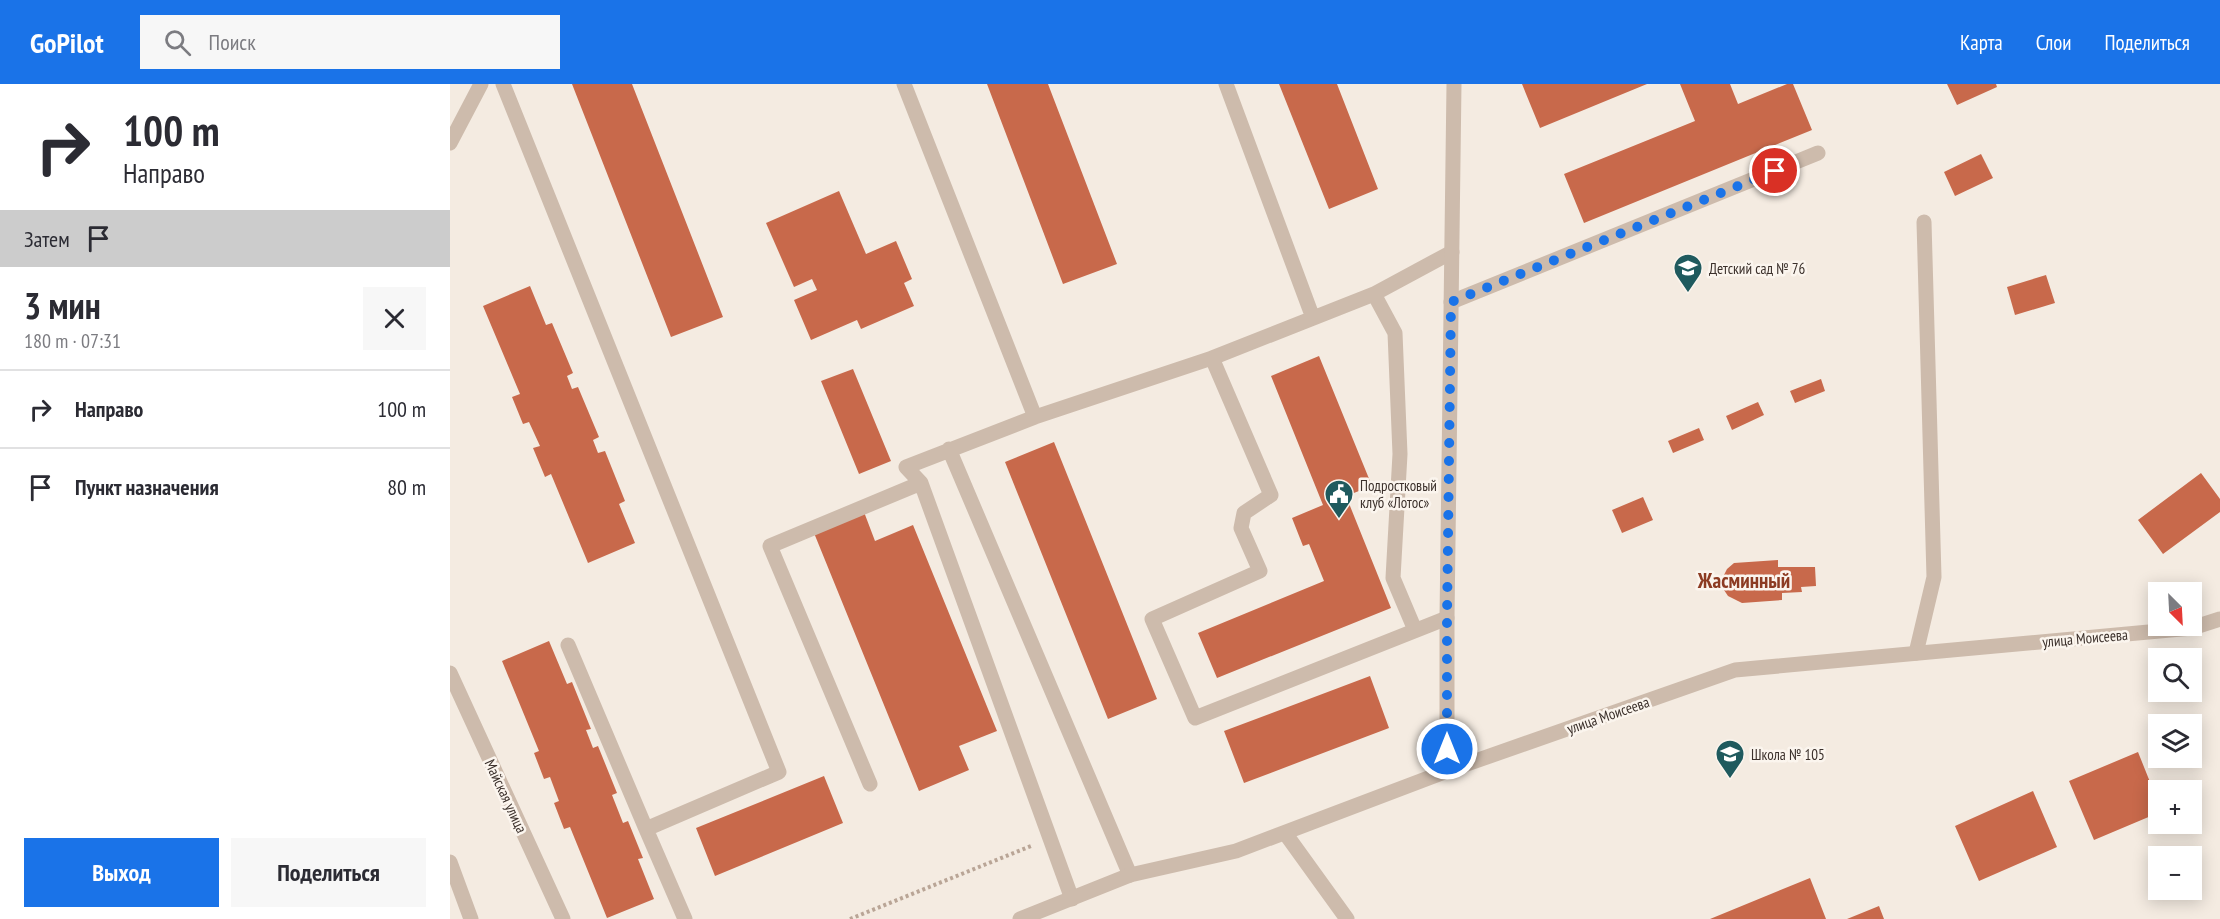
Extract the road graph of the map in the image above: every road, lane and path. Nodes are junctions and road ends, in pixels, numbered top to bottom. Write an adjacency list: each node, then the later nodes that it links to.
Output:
1 (481, 84): 6 (street)
2 (503, 84): 25 (street)
3 (904, 84): 14 (street)
4 (1226, 84): 12 (street)
5 (1454, 84): 9 (street)
6 (450, 143)
7 (1818, 153): 11 (street)
8 (1924, 222): 21 (street)
9 (1452, 252): 10 (street); 11 (street)
10 (1374, 294): 12 (street); 19 (street)
11 (1451, 302): 17 (street)
12 (1313, 318): 13 (street)
13 (1212, 358): 14 (street); 19 (street)
14 (1035, 417): 15 (street)
15 (949, 449): 16 (street); 29 (street)
16 (921, 483): 24 (street); 27 (street)
17 (1447, 618): 19 (street); 23 (street)
18 (2220, 619): 21 (street, улица Моисеева)
19 (1415, 630)
20 (568, 645): 25 (street)
21 (1916, 653): 23 (street, улица Моисеева)
22 (450, 673): 32 (street, Майская улица)
23 (1447, 771): 26 (street, улица Моисеева)
24 (870, 784)
25 (646, 829): 33 (street)
26 (1285, 833): 29 (street, улица Моисеева); 36 (street)
27 (1050, 838): 30 (street); 34 (path)
28 (450, 862): 31 (street)
29 (1130, 875): 30 (street, улица Моисеева)
30 (1072, 899): 35 (street, улица Моисеева)
31 (471, 919)
32 (563, 919)
33 (684, 919)
34 (850, 919)
35 (1020, 919)
36 (1347, 919)

